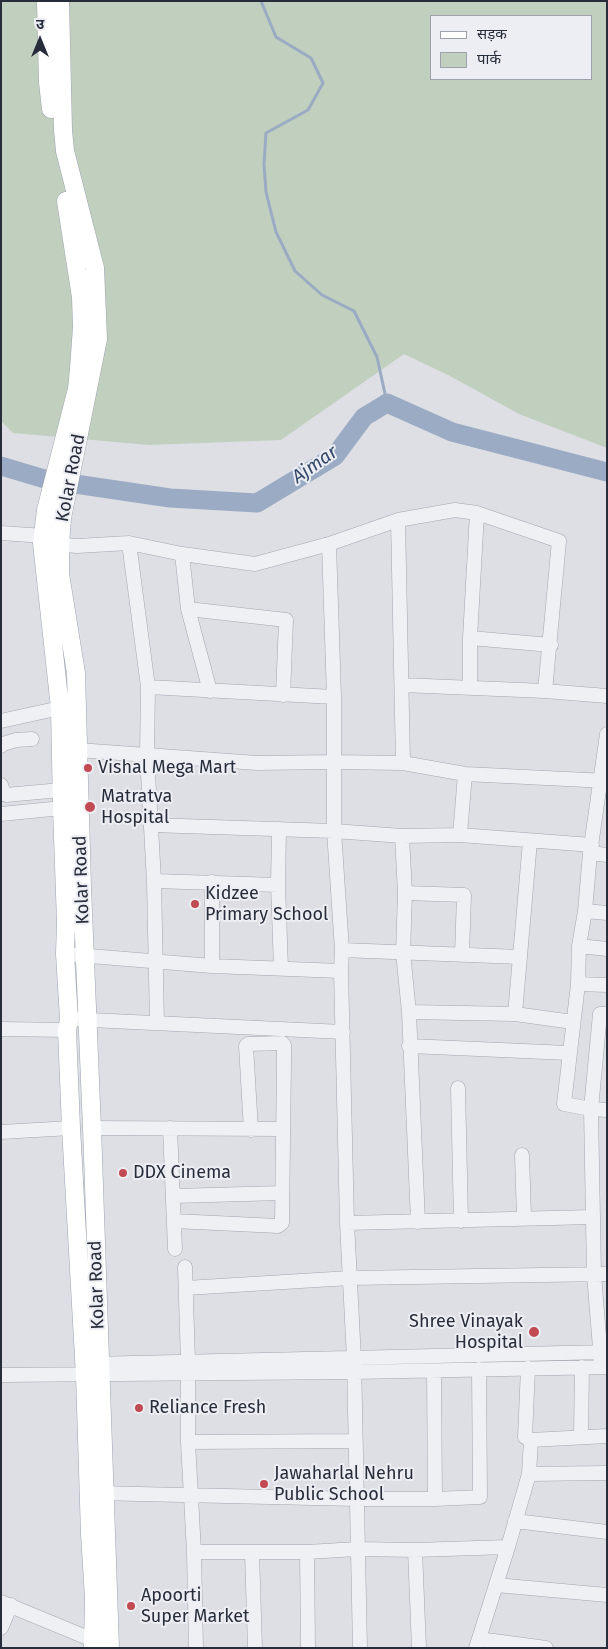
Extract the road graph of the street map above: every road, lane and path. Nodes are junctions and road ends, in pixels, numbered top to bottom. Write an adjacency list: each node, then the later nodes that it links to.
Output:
1 (46, 1): 3 (main road, Kolar Road)
2 (60, 1): 3 (main road, Kolar Road)
3 (83, 389): 7 (main road, Kolar Road); 9 (main road, Kolar Road)
4 (477, 513): 5 (street); 13 (street); 14 (street)
5 (398, 520): 10 (street); 15 (street)
6 (1, 533): 7 (street)
7 (43, 539): 9 (street); 23 (main road, Kolar Road)
8 (130, 543): 9 (street); 11 (street); 16 (street)
9 (60, 544): 28 (main road, Kolar Road)
10 (329, 544): 11 (street); 22 (street)
11 (182, 554): 12 (street)
12 (188, 609): 18 (street); 20 (street)
13 (470, 638): 14 (street); 17 (street)
14 (550, 645): 19 (street)
15 (402, 685): 17 (street); 31 (street)
16 (148, 687): 18 (street); 29 (street)
17 (470, 688): 19 (street)
18 (210, 691): 20 (street)
19 (545, 691): 21 (street)
20 (283, 694): 22 (street)
21 (607, 696)
22 (334, 697): 30 (street)
23 (60, 708): 24 (street); 35 (main road, Kolar Road)
24 (1, 721)
25 (607, 734): 33 (street)
26 (32, 739): 27 (street)
27 (1, 746)
28 (78, 750): 29 (street); 59 (main road, Kolar Road)
29 (147, 755): 30 (street); 39 (street)
30 (333, 762): 31 (street); 41 (street)
31 (403, 763): 32 (street)
32 (465, 774): 33 (street); 42 (street)
33 (604, 781): 38 (street)
34 (1, 785): 35 (street)
35 (61, 790): 36 (main road, Kolar Road)
36 (62, 808): 37 (street); 57 (main road, Kolar Road)
37 (1, 814)
38 (601, 819): 45 (street)
39 (151, 826): 40 (street); 47 (street)
40 (279, 829): 41 (street); 49 (street)
41 (334, 831): 43 (street); 55 (street)
42 (460, 835): 43 (street); 44 (street)
43 (402, 836): 50 (street)
44 (530, 841): 45 (street); 60 (street)
45 (591, 849): 46 (street); 51 (street)
46 (607, 855)
47 (154, 882): 48 (street); 61 (street)
48 (212, 882): 49 (street); 62 (street)
49 (278, 885): 63 (street)
50 (405, 893): 56 (street); 58 (street)
51 (585, 911): 52 (street); 53 (street)
52 (607, 913)
53 (579, 946): 54 (street); 65 (street)
54 (607, 949)
55 (342, 950): 56 (street); 64 (street)
56 (403, 952): 58 (street); 67 (street)
57 (65, 954): 59 (street); 73 (main road, Kolar Road)
58 (462, 954): 60 (street)
59 (84, 957): 61 (street); 70 (main road, Kolar Road)
60 (520, 957): 68 (street)
61 (156, 962): 62 (street); 72 (street)
62 (212, 966): 63 (street)
63 (281, 968): 64 (street)
64 (341, 971): 75 (street)
65 (578, 984): 66 (street); 71 (street)
66 (607, 986)
67 (409, 1012): 68 (street); 76 (street)
68 (515, 1014): 71 (street)
69 (607, 1014): 79 (street)
70 (88, 1020): 72 (street); 73 (street); 82 (main road, Kolar Road)
71 (573, 1022): 77 (street)
72 (156, 1023): 75 (street)
73 (68, 1025): 74 (street); 81 (main road, Kolar Road)
74 (1, 1029)
75 (343, 1032): 95 (street)
76 (410, 1046): 77 (street); 94 (street)
77 (569, 1052): 79 (street)
78 (458, 1088): 93 (street)
79 (591, 1109): 80 (street); 90 (street)
80 (607, 1110)
81 (70, 1128): 82 (main road); 86 (street); 108 (main road, Kolar Road)
82 (92, 1128): 83 (street); 108 (main road, Kolar Road)
83 (170, 1128): 85 (street); 89 (street)
84 (283, 1129): 85 (street); 85 (street); 88 (street)
85 (251, 1130)
86 (1, 1132)
87 (522, 1155): 91 (street)
88 (282, 1193): 89 (street); 92 (street)
89 (174, 1196): 92 (street)
90 (593, 1217): 91 (street); 98 (street)
91 (524, 1218): 93 (street)
92 (174, 1221): 96 (street)
93 (461, 1221): 94 (street)
94 (418, 1222): 95 (street)
95 (347, 1223): 99 (street)
96 (175, 1249)
97 (185, 1267): 100 (street)
98 (600, 1275): 99 (street); 101 (street)
99 (350, 1278): 100 (street); 102 (street)
100 (186, 1288): 104 (street)
101 (604, 1352): 102 (street); 103 (street)
102 (354, 1365): 104 (street); 109 (street); 114 (street)
103 (604, 1367): 106 (street)
104 (188, 1368): 108 (street); 115 (street)
105 (528, 1368): 106 (street); 107 (street); 113 (street)
106 (582, 1368): 111 (street)
107 (480, 1369): 109 (street); 120 (street)
108 (92, 1370): 110 (street); 118 (main road, Kolar Road)
109 (434, 1370): 120 (street)
110 (1, 1375)
111 (582, 1436): 112 (street); 113 (street)
112 (607, 1436)
113 (532, 1440): 117 (street)
114 (354, 1441): 115 (street); 121 (street)
115 (188, 1442): 119 (street)
116 (607, 1473): 117 (street)
117 (529, 1474): 122 (street)
118 (97, 1493): 119 (street); 134 (main road, Kolar Road); 136 (main road, Kolar Road)
119 (191, 1496): 121 (street); 127 (street)
120 (435, 1499): 121 (street)
121 (356, 1500): 125 (street)
122 (516, 1521): 123 (street); 124 (street)
123 (607, 1532)
124 (508, 1547): 126 (street); 130 (street)
125 (357, 1549): 126 (street); 129 (street); 140 (street)
126 (416, 1550): 141 (street)
127 (194, 1552): 128 (street); 137 (street)
128 (252, 1552): 129 (street); 138 (street)
129 (307, 1552): 139 (street)
130 (496, 1584): 131 (street); 135 (street)
131 (607, 1595)
132 (6, 1603): 133 (street); 134 (street)
133 (1, 1628)
134 (93, 1644)
135 (478, 1644): 142 (street)
136 (110, 1648)
137 (196, 1648)
138 (255, 1648)
139 (308, 1648)
140 (360, 1648)
141 (419, 1648)
142 (546, 1648)

